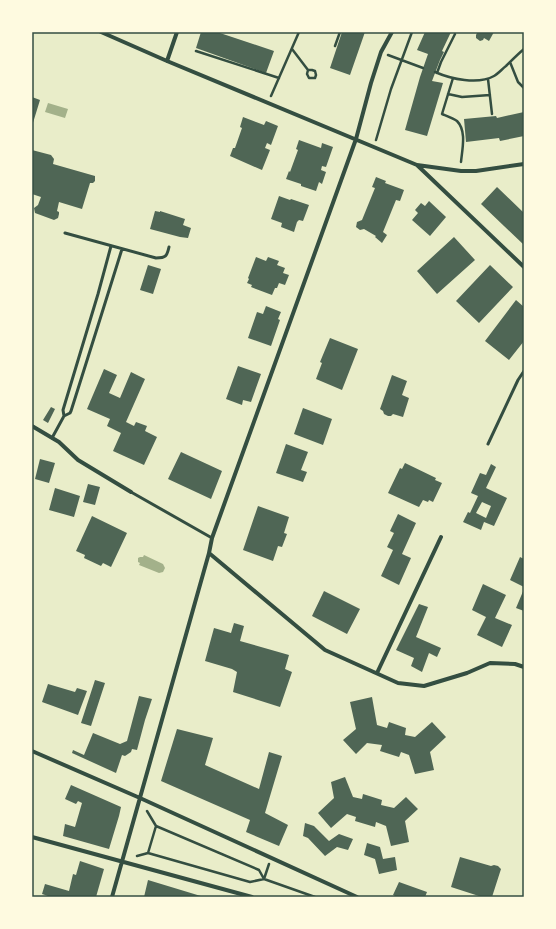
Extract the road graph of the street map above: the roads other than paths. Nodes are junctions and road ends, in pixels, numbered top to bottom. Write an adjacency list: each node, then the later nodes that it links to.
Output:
1 (101, 32): 4 (street)
2 (177, 32): 4 (street)
3 (392, 32): 5 (street)
4 (167, 60): 5 (street)
5 (356, 139): 6 (street); 20 (street)
6 (417, 164): 7 (street); 12 (street)
7 (524, 164)
8 (65, 233): 9 (lane)
9 (111, 246): 11 (lane); 14 (lane)
10 (169, 248): 11 (lane)
11 (122, 249): 14 (lane)
12 (524, 267)
13 (524, 371): 17 (lane)
14 (64, 416): 16 (lane)
15 (32, 426): 16 (street)
16 (52, 438): 18 (street)
17 (488, 444)
18 (131, 492): 20 (lane)
19 (441, 537): 23 (street)
20 (212, 538): 21 (street)
21 (209, 553): 23 (street); 25 (street)
22 (524, 667): 23 (street)
23 (377, 674)
24 (32, 751): 25 (street)
25 (140, 798): 27 (street); 30 (street)
26 (32, 837): 27 (street)
27 (122, 862): 28 (street); 29 (street)
28 (112, 897)
29 (252, 897)
30 (357, 897)

